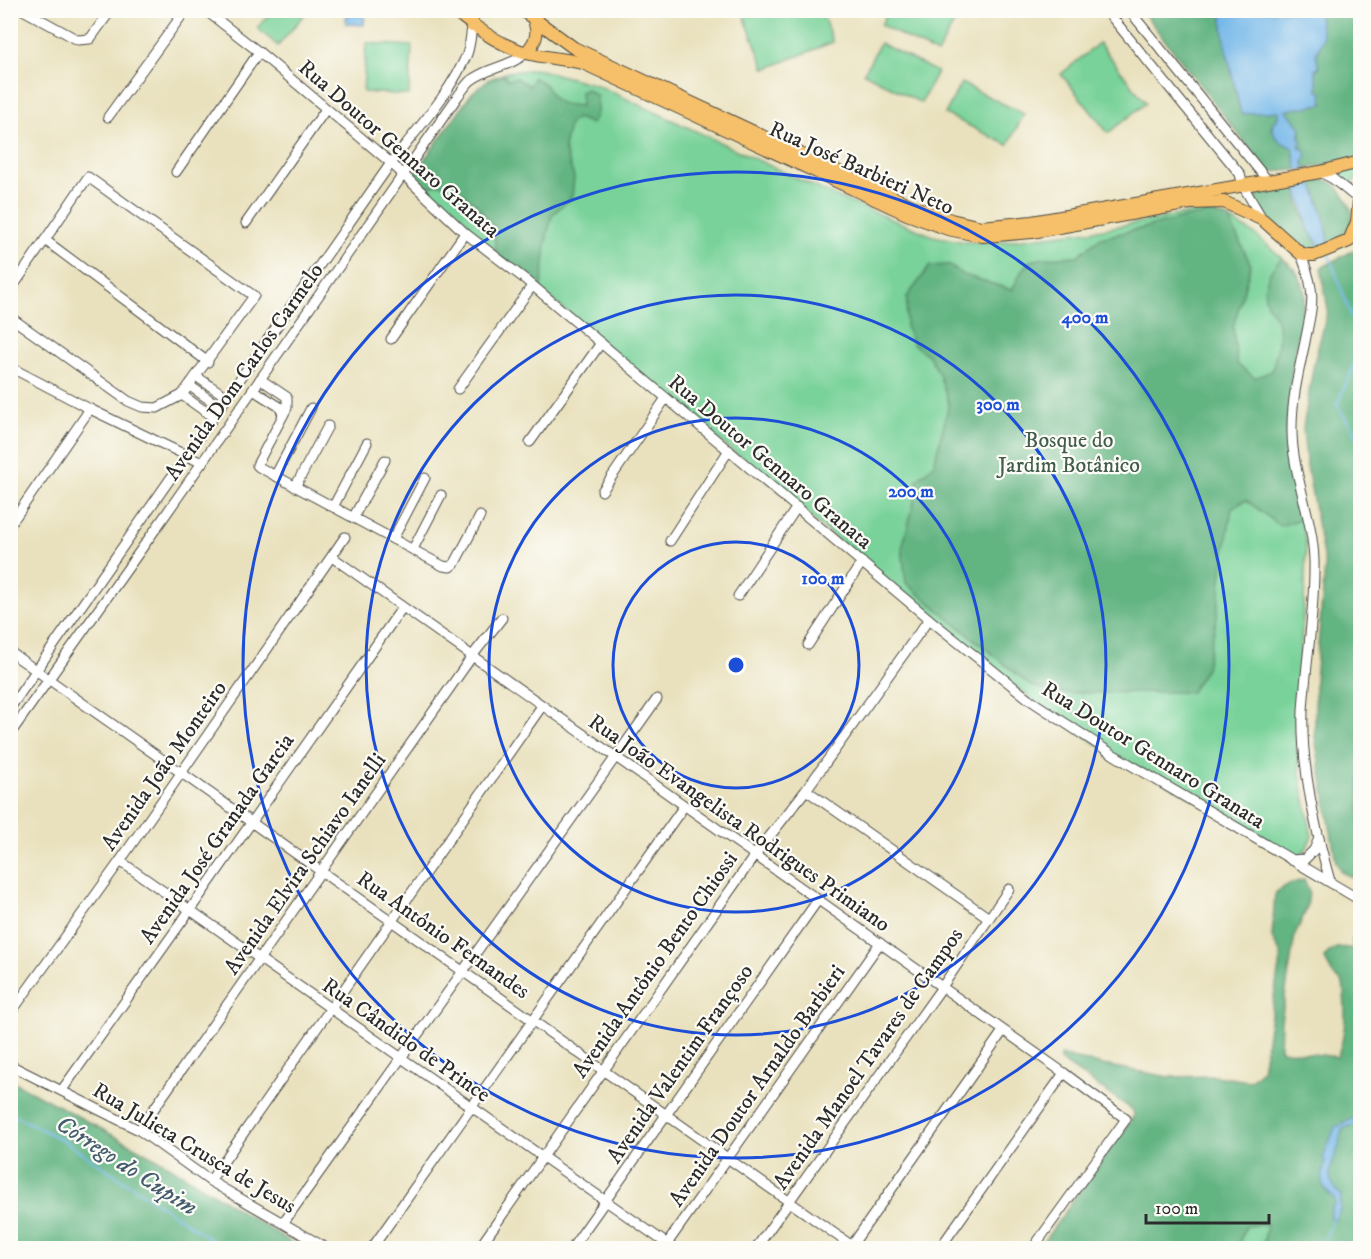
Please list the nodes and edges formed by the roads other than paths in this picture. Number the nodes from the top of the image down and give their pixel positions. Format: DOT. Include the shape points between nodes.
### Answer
graph roads {
  1 [pos="23,10"];
  2 [pos="111,10"];
  3 [pos="188,10"];
  4 [pos="205,10"];
  5 [pos="453,10"];
  6 [pos="475,10"];
  7 [pos="522,10"];
  8 [pos="1106,10"];
  9 [pos="1129,10"];
  10 [pos="534,20"];
  11 [pos="472,26"];
  12 [pos="259,52"];
  13 [pos="526,52"];
  14 [pos="326,109"];
  15 [pos="108,117"];
  16 [pos="1360,162"];
  17 [pos="391,163"];
  18 [pos="176,172"];
  19 [pos="1318,173"];
  20 [pos="403,174"];
  21 [pos="1268,181"];
  22 [pos="1243,186"];
  23 [pos="1360,197"];
  24 [pos="1263,220"];
  25 [pos="246,223"];
  26 [pos="465,233"];
  27 [pos="1360,235"];
  28 [pos="45,240"];
  29 [pos="1344,243"];
  30 [pos="1300,253"];
  31 [pos="309,280"];
  32 [pos="532,286"];
  33 [pos="323,289"];
  34 [pos="10,291"];
  35 [pos="10,317"];
  36 [pos="391,339"];
  37 [pos="601,343"];
  38 [pos="208,362"];
  39 [pos="10,367"];
  40 [pos="197,377"];
  41 [pos="260,379"];
  42 [pos="189,386"];
  43 [pos="458,389"];
  44 [pos="253,390"];
  45 [pos="182,395"];
  46 [pos="227,397"];
  47 [pos="666,398"];
  48 [pos="220,407"];
  49 [pos="311,408"];
  50 [pos="90,409"];
  51 [pos="283,415"];
  52 [pos="213,417"];
  53 [pos="328,426"];
  54 [pos="530,442"];
  55 [pos="367,443"];
  56 [pos="729,450"];
  57 [pos="186,454"];
  58 [pos="385,460"];
  59 [pos="202,463"];
  60 [pos="275,476"];
  61 [pos="425,478"];
  62 [pos="295,486"];
  63 [pos="602,491"];
  64 [pos="441,495"];
  65 [pos="333,507"];
  66 [pos="797,507"];
  67 [pos="480,516"];
  68 [pos="354,518"];
  69 [pos="10,525"];
  70 [pos="345,537"];
  71 [pos="393,539"];
  72 [pos="670,541"];
  73 [pos="413,549"];
  74 [pos="332,557"];
  75 [pos="862,562"];
  76 [pos="104,574"];
  77 [pos="117,583"];
  78 [pos="738,596"];
  79 [pos="402,608"];
  80 [pos="502,618"];
  81 [pos="929,619"];
  82 [pos="808,645"];
  83 [pos="10,652"];
  84 [pos="473,656"];
  85 [pos="37,670"];
  86 [pos="50,680"];
  87 [pos="657,699"];
  88 [pos="542,706"];
  89 [pos="10,708"];
  90 [pos="10,734"];
  91 [pos="614,757"];
  92 [pos="181,773"];
  93 [pos="806,790"];
  94 [pos="684,806"];
  95 [pos="251,822"];
  96 [pos="1319,838"];
  97 [pos="755,855"];
  98 [pos="1290,860"];
  99 [pos="120,861"];
  100 [pos="321,871"];
  101 [pos="1330,881"];
  102 [pos="1010,890"];
  103 [pos="818,900"];
  104 [pos="1360,900"];
  105 [pos="190,910"];
  106 [pos="989,918"];
  107 [pos="392,922"];
  108 [pos="880,944"];
  109 [pos="261,959"];
  110 [pos="463,972"];
  111 [pos="942,987"];
  112 [pos="332,1009"];
  113 [pos="10,1014"];
  114 [pos="533,1020"];
  115 [pos="1003,1031"];
  116 [pos="401,1058"];
  117 [pos="10,1065"];
  118 [pos="603,1070"];
  119 [pos="1064,1073"];
  120 [pos="62,1090"];
  121 [pos="472,1108"];
  122 [pos="666,1115"];
  123 [pos="138,1130"];
  124 [pos="727,1157"];
  125 [pos="543,1158"];
  126 [pos="210,1181"];
  127 [pos="789,1201"];
  128 [pos="606,1202"];
  129 [pos="284,1222"];
  130 [pos="668,1247"];
  131 [pos="326,1248"];
  132 [pos="372,1248"];
  133 [pos="479,1248"];
  134 [pos="572,1248"];
  135 [pos="756,1248"];
  136 [pos="852,1248"];
  137 [pos="940,1248"];
  138 [pos="1033,1248"];
  1 -- 2 [label="street" via="78,40 90,39"];
  3 -- 15 [label="street"];
  4 -- 12 [label="street, Rua Doutor Gennaro Granata"];
  5 -- 11 [label="main road"];
  6 -- 11 [label="main road"];
  7 -- 10 [label="main road, Rua José Barbieri Neto"];
  8 -- 22 [label="street" via="1240,174"];
  9 -- 21 [label="street"];
  10 -- 13 [label="main road" via="536,40"];
  10 -- 22 [label="main road, Rua José Barbieri Neto" via="574,48 912,206 967,225 1032,222"];
  11 -- 13 [label="main road, Rua José Barbieri Neto"];
  11 -- 17 [label="street, Avenida Dom Carlos Carmelo" via="468,51 458,71"];
  12 -- 14 [label="street, Rua Doutor Gennaro Granata"];
  12 -- 18 [label="street"];
  13 -- 20 [label="street, Avenida Dom Carlos Carmelo" via="520,59 471,81"];
  13 -- 24 [label="main road, Rua José Barbieri Neto" via="583,63 907,214 965,233 989,236 1032,232 1207,202 1224,202"];
  14 -- 17 [label="street, Rua Doutor Gennaro Granata"];
  14 -- 25 [label="street"];
  16 -- 19 [label="main road, Rua José Barbieri Neto"];
  17 -- 20 [label="street, Rua Doutor Gennaro Granata"];
  17 -- 31 [label="street, Avenida Dom Carlos Carmelo"];
  19 -- 21 [label="main road, Rua José Barbieri Neto"];
  19 -- 23 [label="street" via="1333,178"];
  20 -- 26 [label="street, Rua Doutor Gennaro Granata"];
  20 -- 33 [label="street, Avenida Dom Carlos Carmelo"];
  21 -- 22 [label="main road, Rua José Barbieri Neto"];
  22 -- 24 [label="street"];
  23 -- 29 [label="main road" via="1356,222"];
  24 -- 30 [label="main road, Rua José Barbieri Neto"];
  26 -- 32 [label="street, Rua Doutor Gennaro Granata"];
  26 -- 36 [label="street"];
  27 -- 29 [label="main road"];
  28 -- 34 [label="street"];
  28 -- 38 [label="street"];
  28 -- 38 [label="street" via="88,177 254,296"];
  29 -- 30 [label="main road" via="1314,255"];
  30 -- 96 [label="street" via="1312,290 1294,393 1292,428 1295,469 1314,560 1303,712 1305,757"];
  31 -- 33 [label="street"];
  31 -- 46 [label="street, Avenida Dom Carlos Carmelo"];
  32 -- 37 [label="street, Rua Doutor Gennaro Granata"];
  32 -- 43 [label="street"];
  33 -- 41 [label="street, Avenida Dom Carlos Carmelo"];
  35 -- 45 [label="street" via="128,401 158,408"];
  37 -- 47 [label="street, Rua Doutor Gennaro Granata"];
  37 -- 54 [label="street"];
  38 -- 40 [label="street"];
  39 -- 50 [label="street"];
  40 -- 42 [label="street"];
  40 -- 46 [label="street"];
  41 -- 44 [label="street, Avenida Dom Carlos Carmelo"];
  41 -- 51 [label="street" via="287,397"];
  42 -- 45 [label="street"];
  42 -- 48 [label="street"];
  44 -- 51 [label="street" via="280,407"];
  44 -- 59 [label="street, Avenida Dom Carlos Carmelo"];
  45 -- 52 [label="street"];
  46 -- 48 [label="street, Avenida Dom Carlos Carmelo"];
  47 -- 56 [label="street, Rua Doutor Gennaro Granata"];
  47 -- 63 [label="street"];
  48 -- 52 [label="street, Avenida Dom Carlos Carmelo"];
  49 -- 60 [label="street"];
  50 -- 57 [label="street"];
  50 -- 69 [label="street"];
  51 -- 60 [label="street" via="257,465"];
  52 -- 57 [label="street, Avenida Dom Carlos Carmelo"];
  53 -- 62 [label="street"];
  55 -- 65 [label="street"];
  56 -- 66 [label="street, Rua Doutor Gennaro Granata"];
  56 -- 72 [label="street"];
  57 -- 59 [label="street"];
  57 -- 76 [label="street, Avenida Dom Carlos Carmelo"];
  58 -- 68 [label="street"];
  59 -- 77 [label="street, Avenida Dom Carlos Carmelo"];
  60 -- 62 [label="street"];
  61 -- 71 [label="street"];
  62 -- 65 [label="street"];
  64 -- 73 [label="street"];
  65 -- 68 [label="street"];
  66 -- 75 [label="street, Rua Doutor Gennaro Granata"];
  66 -- 78 [label="street"];
  67 -- 73 [label="street" via="450,567"];
  68 -- 71 [label="street"];
  70 -- 74 [label="street, Avenida João Monteiro"];
  71 -- 73 [label="street"];
  74 -- 79 [label="street, Rua João Evangelista Rodrigues Primiano"];
  74 -- 92 [label="street, Avenida João Monteiro"];
  75 -- 81 [label="street, Rua Doutor Gennaro Granata"];
  75 -- 82 [label="street"];
  76 -- 77 [label="street"];
  76 -- 85 [label="street, Avenida Dom Carlos Carmelo"];
  77 -- 86 [label="street, Avenida Dom Carlos Carmelo"];
  79 -- 84 [label="street, Rua João Evangelista Rodrigues Primiano"];
  79 -- 95 [label="street, Avenida José Granada Garcia"];
  80 -- 84 [label="street, Avenida Elvira Schiavo Ianelli"];
  81 -- 93 [label="street, Avenida Antônio Bento Chiossi"];
  81 -- 98 [label="street, Rua Doutor Gennaro Granata" via="1030,700"];
  83 -- 85 [label="street, Rua Antônio Fernandes"];
  84 -- 88 [label="street, Rua João Evangelista Rodrigues Primiano"];
  84 -- 100 [label="street, Avenida Elvira Schiavo Ianelli"];
  85 -- 86 [label="street, Rua Antônio Fernandes"];
  85 -- 89 [label="street, Avenida Dom Carlos Carmelo"];
  86 -- 90 [label="street, Avenida Dom Carlos Carmelo"];
  86 -- 92 [label="street, Rua Antônio Fernandes"];
  87 -- 91 [label="street"];
  88 -- 91 [label="street, Rua João Evangelista Rodrigues Primiano"];
  88 -- 107 [label="street"];
  91 -- 94 [label="street, Rua João Evangelista Rodrigues Primiano"];
  91 -- 110 [label="street"];
  92 -- 95 [label="street, Rua Antônio Fernandes"];
  92 -- 99 [label="street, Avenida João Monteiro"];
  93 -- 97 [label="street, Avenida Antônio Bento Chiossi"];
  93 -- 106 [label="street"];
  94 -- 97 [label="street, Rua João Evangelista Rodrigues Primiano"];
  94 -- 114 [label="street"];
  95 -- 100 [label="street, Rua Antônio Fernandes"];
  95 -- 105 [label="street, Avenida José Granada Garcia"];
  96 -- 98 [label="street" via="1305,859"];
  96 -- 101 [label="street"];
  97 -- 103 [label="street, Rua João Evangelista Rodrigues Primiano"];
  97 -- 118 [label="street, Avenida Antônio Bento Chiossi"];
  98 -- 101 [label="street, Rua Doutor Gennaro Granata"];
  99 -- 105 [label="street, Rua Cândido de Prince"];
  99 -- 113 [label="street, Avenida João Monteiro"];
  100 -- 107 [label="street, Rua Antônio Fernandes"];
  100 -- 109 [label="street, Avenida Elvira Schiavo Ianelli"];
  101 -- 104 [label="street, Rua Doutor Gennaro Granata"];
  102 -- 106 [label="street, Avenida Manoel Tavares de Campos"];
  103 -- 108 [label="street, Rua João Evangelista Rodrigues Primiano"];
  103 -- 122 [label="street, Avenida Valentim Françoso"];
  105 -- 109 [label="street, Rua Cândido de Prince"];
  105 -- 120 [label="street, Avenida José Granada Garcia"];
  106 -- 111 [label="street, Avenida Manoel Tavares de Campos"];
  107 -- 110 [label="street, Rua Antônio Fernandes"];
  107 -- 112 [label="street"];
  108 -- 111 [label="street, Rua João Evangelista Rodrigues Primiano"];
  108 -- 124 [label="street, Avenida Doutor Arnaldo Barbieri"];
  109 -- 112 [label="street, Rua Cândido de Prince"];
  109 -- 123 [label="street, Avenida Elvira Schiavo Ianelli"];
  110 -- 114 [label="street, Rua Antônio Fernandes"];
  110 -- 116 [label="street"];
  111 -- 115 [label="street, Rua João Evangelista Rodrigues Primiano"];
  111 -- 127 [label="street, Avenida Manoel Tavares de Campos"];
  112 -- 116 [label="street, Rua Cândido de Prince"];
  112 -- 126 [label="street"];
  114 -- 118 [label="street, Rua Antônio Fernandes"];
  114 -- 121 [label="street"];
  115 -- 119 [label="street, Rua João Evangelista Rodrigues Primiano"];
  115 -- 136 [label="street"];
  116 -- 121 [label="street, Rua Cândido de Prince"];
  116 -- 129 [label="street"];
  117 -- 120 [label="street, Rua Julieta Crusca de Jesus"];
  118 -- 122 [label="street, Rua Antônio Fernandes"];
  118 -- 125 [label="street, Avenida Antônio Bento Chiossi"];
  119 -- 137 [label="street"];
  119 -- 138 [label="street, Rua João Evangelista Rodrigues Primiano" via="1126,1119"];
  120 -- 123 [label="street, Rua Julieta Crusca de Jesus"];
  121 -- 125 [label="street, Rua Cândido de Prince"];
  121 -- 132 [label="street"];
  122 -- 124 [label="street, Rua Antônio Fernandes"];
  122 -- 128 [label="street, Avenida Valentim Françoso"];
  123 -- 126 [label="street, Rua Julieta Crusca de Jesus"];
  124 -- 127 [label="street, Rua Antônio Fernandes"];
  124 -- 130 [label="street, Avenida Doutor Arnaldo Barbieri"];
  125 -- 128 [label="street, Rua Cândido de Prince"];
  125 -- 133 [label="street, Avenida Antônio Bento Chiossi"];
  126 -- 129 [label="street, Rua Julieta Crusca de Jesus"];
  127 -- 135 [label="street, Avenida Manoel Tavares de Campos"];
  127 -- 136 [label="street, Rua Antônio Fernandes"];
  128 -- 130 [label="street, Rua Cândido de Prince"];
  128 -- 134 [label="street, Avenida Valentim Françoso"];
  129 -- 131 [label="street, Rua Julieta Crusca de Jesus"];
}
